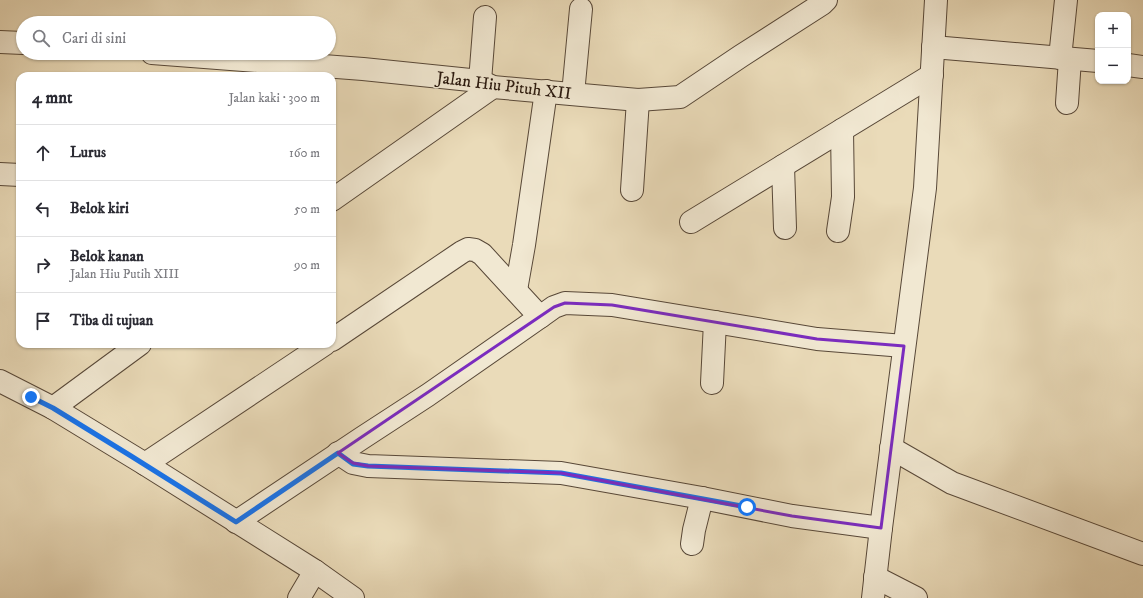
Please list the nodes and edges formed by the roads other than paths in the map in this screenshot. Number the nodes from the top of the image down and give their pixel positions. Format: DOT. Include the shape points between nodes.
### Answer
graph roads {
  1 [pos="826,0"];
  2 [pos="936,0"];
  3 [pos="1066,0"];
  4 [pos="581,9"];
  5 [pos="485,17"];
  6 [pos="0,42"];
  7 [pos="16,43"];
  8 [pos="933,47"];
  9 [pos="1065,58"];
  10 [pos="244,60"];
  11 [pos="1095,61"];
  12 [pos="1131,65"];
  13 [pos="1143,67"];
  14 [pos="932,76"];
  15 [pos="486,84"];
  16 [pos="546,91"];
  17 [pos="573,94"];
  18 [pos="638,100"];
  19 [pos="1067,103"];
  20 [pos="842,130"];
  21 [pos="783,166"];
  22 [pos="0,174"];
  23 [pos="16,175"];
  24 [pos="632,190"];
  25 [pos="336,196"];
  26 [pos="691,222"];
  27 [pos="785,228"];
  28 [pos="838,231"];
  29 [pos="516,290"];
  30 [pos="540,317"];
  31 [pos="715,322"];
  32 [pos="336,337"];
  33 [pos="904,346"];
  34 [pos="135,348"];
  35 [pos="319,348"];
  36 [pos="0,381"];
  37 [pos="712,383"];
  38 [pos="53,408"];
  39 [pos="892,448"];
  40 [pos="338,453"];
  41 [pos="145,464"];
  42 [pos="702,498"];
  43 [pos="236,522"];
  44 [pos="881,528"];
  45 [pos="692,544"];
  46 [pos="1143,554"];
  47 [pos="315,571"];
  48 [pos="874,588"];
  49 [pos="298,598"];
  50 [pos="352,598"];
  51 [pos="916,598"];
  1 -- 18 [label="street, Jalan Hiu Pituh XII" via="680,97"];
  2 -- 8 [label="street"];
  3 -- 9 [label="street"];
  4 -- 17 [label="street"];
  5 -- 15 [label="street"];
  6 -- 7 [label="street"];
  8 -- 9 [label="street"];
  8 -- 14 [label="street"];
  9 -- 11 [label="street"];
  9 -- 19 [label="street"];
  10 -- 15 [label="street, Jalan Hiu Pituh XII" via="363,69"];
  12 -- 13 [label="street"];
  14 -- 20 [label="street"];
  14 -- 33 [label="street" via="925,188"];
  15 -- 16 [label="street, Jalan Hiu Pituh XII"];
  15 -- 25 [label="street"];
  16 -- 17 [label="street, Jalan Hiu Pituh XII"];
  16 -- 29 [label="street"];
  17 -- 18 [label="street, Jalan Hiu Pituh XII"];
  18 -- 24 [label="street"];
  20 -- 21 [label="street"];
  20 -- 28 [label="street" via="843,197"];
  21 -- 26 [label="street"];
  21 -- 27 [label="street"];
  22 -- 23 [label="street"];
  29 -- 30 [label="street"];
  29 -- 32 [label="street" via="482,254 468,249"];
  30 -- 31 [label="street" via="565,303 612,305"];
  30 -- 40 [label="street" via="428,395"];
  31 -- 33 [label="street" via="817,339"];
  31 -- 37 [label="street"];
  33 -- 39 [label="street"];
  34 -- 38 [label="street"];
  35 -- 41 [label="street"];
  36 -- 38 [label="street"];
  38 -- 41 [label="street"];
  39 -- 44 [label="street"];
  39 -- 46 [label="street" via="952,483"];
  40 -- 42 [label="street" via="353,464 368,466 561,473"];
  40 -- 43 [label="street"];
  41 -- 43 [label="street"];
  42 -- 44 [label="street" via="792,516"];
  42 -- 45 [label="street"];
  43 -- 47 [label="street"];
  44 -- 48 [label="street"];
  47 -- 49 [label="street"];
  47 -- 50 [label="street"];
  48 -- 51 [label="street"];
}
